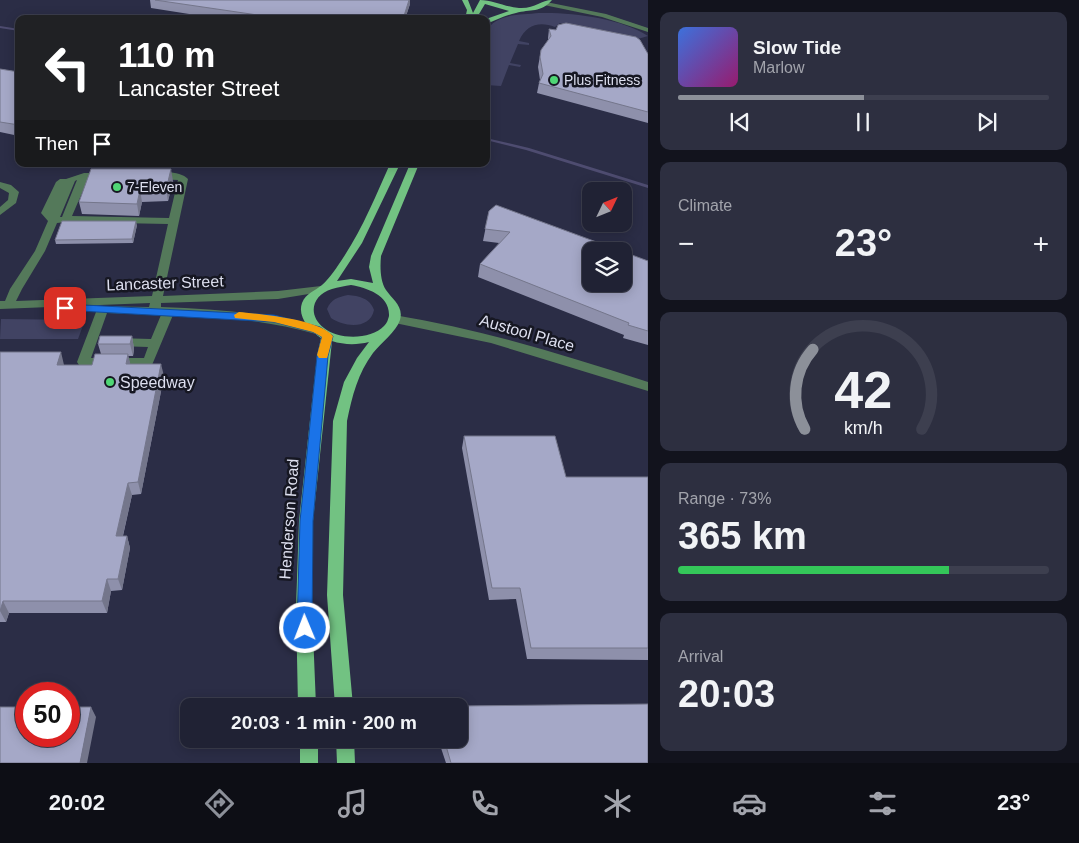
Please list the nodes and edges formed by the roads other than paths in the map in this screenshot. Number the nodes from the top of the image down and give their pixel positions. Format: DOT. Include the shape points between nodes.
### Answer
graph roads {
  1 [pos="465,0"];
  2 [pos="483,0"];
  3 [pos="547,2"];
  4 [pos="528,10"];
  5 [pos="470,15"];
  6 [pos="473,15"];
  7 [pos="490,20"];
  8 [pos="648,30"];
  9 [pos="394,167"];
  10 [pos="414,167"];
  11 [pos="84,176"];
  12 [pos="111,176"];
  13 [pos="150,176"];
  14 [pos="0,185"];
  15 [pos="0,212"];
  16 [pos="66,219"];
  17 [pos="53,221"];
  18 [pos="174,221"];
  19 [pos="324,288"];
  20 [pos="380,290"];
  21 [pos="157,299"];
  22 [pos="5,305"];
  23 [pos="103,309"];
  24 [pos="154,311"];
  25 [pos="168,312"];
  26 [pos="391,324"];
  27 [pos="322,333"];
  28 [pos="91,342"];
  29 [pos="156,343"];
  30 [pos="648,387"];
  31 [pos="307,698"];
  32 [pos="343,698"];
  33 [pos="308,748"];
  34 [pos="345,748"];
  35 [pos="309,763"];
  36 [pos="346,763"];
  1 -- 5 [label="main road"];
  2 -- 4 [label="main road" via="502,8"];
  2 -- 6 [label="main road"];
  3 -- 4 [label="main road"];
  3 -- 8 [label="street" via="604,15"];
  4 -- 7 [label="main road"];
  9 -- 19 [label="main road" via="355,250 346,265"];
  10 -- 20 [label="main road" via="376,256 374,267"];
  11 -- 12 [label="street"];
  11 -- 16 [label="street"];
  11 -- 17 [label="street" via="61,182 46,213"];
  13 -- 18 [label="street" via="182,177"];
  14 -- 15 [label="street" via="14,192 12,201"];
  16 -- 17 [label="street"];
  16 -- 18 [label="street"];
  17 -- 22 [label="street" via="40,251"];
  18 -- 21 [label="street"];
  19 -- 20 [label="main road" via="338,283 357,283"];
  19 -- 21 [label="street, Lancaster Street" via="278,295"];
  19 -- 27 [label="main road" via="312,296 306,308 309,322"];
  20 -- 26 [label="main road" via="394,303 396,311"];
  21 -- 22 [label="street, Lancaster Street"];
  21 -- 24 [label="street"];
  22 -- 23 [label="street, Lancaster Street"];
  23 -- 24 [label="street, Lancaster Street"];
  23 -- 28 [label="street"];
  24 -- 25 [label="street, Lancaster Street"];
  25 -- 27 [label="street, Lancaster Street" via="274,319"];
  25 -- 29 [label="street"];
  26 -- 27 [label="main road" via="372,338 359,340 339,340"];
  26 -- 30 [label="street, Austool Place" via="442,326 484,336"];
  26 -- 32 [label="main road" via="352,374 340,421 335,596"];
  27 -- 31 [label="main road, Henderson Road" via="323,356 306,521"];
  28 -- 29 [label="street"];
  28 -- 29 [label="street" via="83,362 148,362"];
  33 -- 35 [label="main road"];
  34 -- 36 [label="main road"];
}
